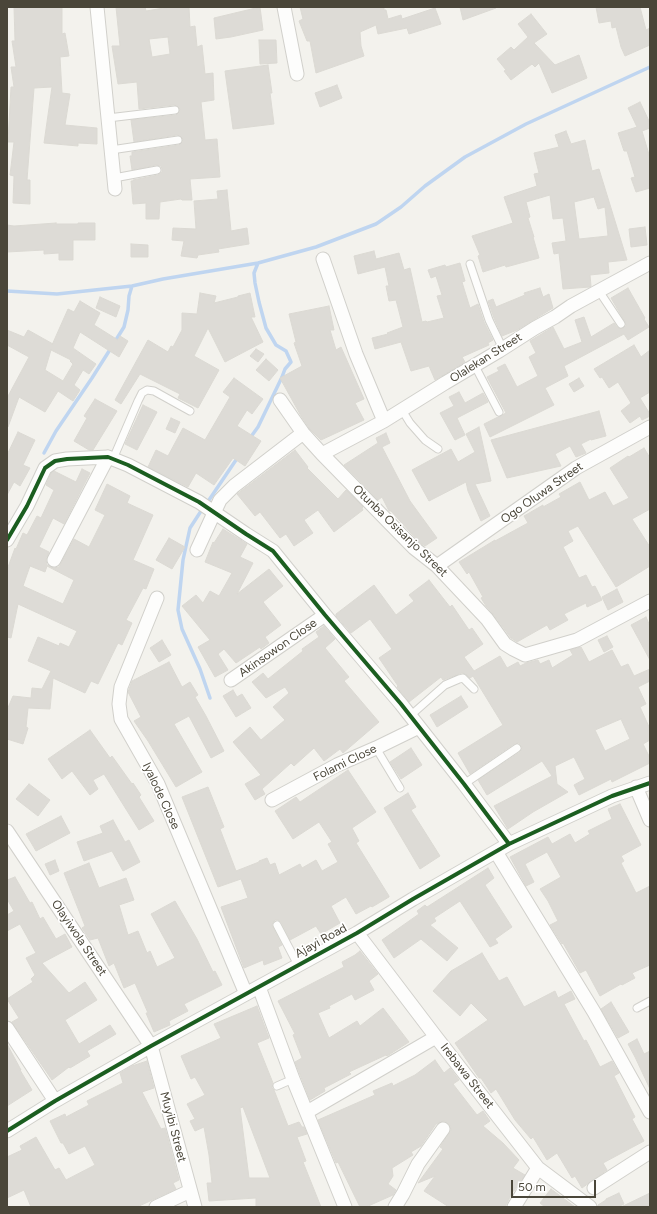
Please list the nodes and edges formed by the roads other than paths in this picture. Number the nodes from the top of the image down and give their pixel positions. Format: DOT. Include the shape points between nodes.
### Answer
graph roads {
  1 [pos="97,7"];
  2 [pos="284,7"];
  3 [pos="296,74"];
  4 [pos="175,110"];
  5 [pos="108,118"];
  6 [pos="178,140"];
  7 [pos="111,150"];
  8 [pos="157,170"];
  9 [pos="114,184"];
  10 [pos="323,259"];
  11 [pos="650,263"];
  12 [pos="470,264"];
  13 [pos="599,291"];
  14 [pos="621,324"];
  15 [pos="502,349"];
  16 [pos="475,366"];
  17 [pos="280,400"];
  18 [pos="402,410"];
  19 [pos="190,411"];
  20 [pos="499,412"];
  21 [pos="384,421"];
  22 [pos="650,427"];
  23 [pos="302,433"];
  24 [pos="438,449"];
  25 [pos="322,454"];
  26 [pos="110,458"];
  27 [pos="207,508"];
  28 [pos="7,540"];
  29 [pos="197,550"];
  30 [pos="54,560"];
  31 [pos="437,566"];
  32 [pos="156,598"];
  33 [pos="650,601"];
  34 [pos="325,615"];
  35 [pos="231,680"];
  36 [pos="474,689"];
  37 [pos="410,716"];
  38 [pos="419,727"];
  39 [pos="376,748"];
  40 [pos="517,748"];
  41 [pos="464,784"];
  42 [pos="645,786"];
  43 [pos="400,788"];
  44 [pos="272,800"];
  45 [pos="650,820"];
  46 [pos="7,831"];
  47 [pos="509,844"];
  48 [pos="496,852"];
  49 [pos="277,925"];
  50 [pos="357,933"];
  51 [pos="298,965"];
  52 [pos="259,987"];
  53 [pos="246,994"];
  54 [pos="650,1001"];
  55 [pos="637,1008"];
  56 [pos="7,1028"];
  57 [pos="436,1037"];
  58 [pos="151,1046"];
  59 [pos="293,1079"];
  60 [pos="277,1086"];
  61 [pos="55,1101"];
  62 [pos="307,1112"];
  63 [pos="650,1112"];
  64 [pos="443,1129"];
  65 [pos="7,1131"];
  66 [pos="650,1152"];
  67 [pos="538,1168"];
  68 [pos="594,1188"];
  69 [pos="190,1191"];
  70 [pos="156,1207"];
  71 [pos="195,1207"];
  72 [pos="345,1207"];
  73 [pos="396,1207"];
  74 [pos="514,1207"];
  75 [pos="590,1207"];
  1 -- 5 [label="street"];
  2 -- 3 [label="street"];
  4 -- 5 [label="lane"];
  5 -- 7 [label="street"];
  6 -- 7 [label="lane"];
  7 -- 9 [label="street"];
  8 -- 9 [label="lane"];
  10 -- 21 [label="street" via="356,354"];
  11 -- 13 [label="street, Olalekan Street"];
  12 -- 15 [label="lane"];
  13 -- 14 [label="lane"];
  13 -- 15 [label="street, Olalekan Street"];
  15 -- 16 [label="street, Olalekan Street"];
  16 -- 18 [label="street, Olalekan Street"];
  16 -- 20 [label="lane"];
  17 -- 23 [label="street, Otunba Osisanjo Street"];
  18 -- 21 [label="street, Olalekan Street"];
  18 -- 24 [label="lane" via="425,440"];
  19 -- 26 [label="lane" via="154,391 147,390 142,393"];
  21 -- 25 [label="street, Olalekan Street"];
  22 -- 31 [label="street, Ogo Oluwa Street" via="576,468"];
  23 -- 25 [label="street, Otunba Osisanjo Street"];
  23 -- 27 [label="street"];
  25 -- 31 [label="street, Otunba Osisanjo Street" via="414,548"];
  26 -- 27 [label="street" via="128,465"];
  26 -- 28 [label="street" via="67,459 55,461 46,468"];
  26 -- 30 [label="street"];
  27 -- 29 [label="street"];
  27 -- 34 [label="street" via="273,551"];
  31 -- 33 [label="street, Otunba Osisanjo Street" via="487,619 505,644 525,655 577,640"];
  32 -- 53 [label="street, Iyalode Close" via="121,687 121,719 158,784"];
  34 -- 35 [label="street, Akinsowon Close"];
  34 -- 37 [label="street"];
  36 -- 37 [label="lane" via="463,678 459,679 445,685"];
  37 -- 38 [label="street"];
  38 -- 39 [label="street, Folami Close"];
  38 -- 41 [label="street"];
  39 -- 43 [label="lane"];
  39 -- 44 [label="street, Folami Close" via="337,765"];
  40 -- 41 [label="lane"];
  41 -- 47 [label="street"];
  42 -- 45 [label="street"];
  42 -- 47 [label="street, Ajayi Road" via="612,796"];
  46 -- 58 [label="street, Olayiwola Street"];
  47 -- 48 [label="street, Ajayi Road"];
  48 -- 50 [label="street, Ajayi Road"];
  48 -- 63 [label="street" via="594,1012"];
  49 -- 51 [label="lane"];
  50 -- 51 [label="street, Ajayi Road"];
  50 -- 57 [label="street, Irebawa Street"];
  51 -- 52 [label="street, Ajayi Road"];
  52 -- 53 [label="street, Ajayi Road"];
  52 -- 59 [label="street"];
  53 -- 58 [label="street, Ajayi Road"];
  54 -- 55 [label="lane"];
  56 -- 61 [label="street"];
  57 -- 62 [label="street"];
  57 -- 67 [label="street, Irebawa Street"];
  58 -- 61 [label="street, Ajayi Road"];
  58 -- 69 [label="street, Muyibi Street"];
  59 -- 60 [label="lane"];
  59 -- 62 [label="street"];
  61 -- 65 [label="street, Ajayi Road"];
  62 -- 72 [label="street"];
  64 -- 73 [label="street" via="418,1164"];
  66 -- 68 [label="street"];
  67 -- 74 [label="street"];
  67 -- 75 [label="street, Irebawa Street"];
  69 -- 70 [label="street"];
  69 -- 71 [label="street, Muyibi Street"];
}
